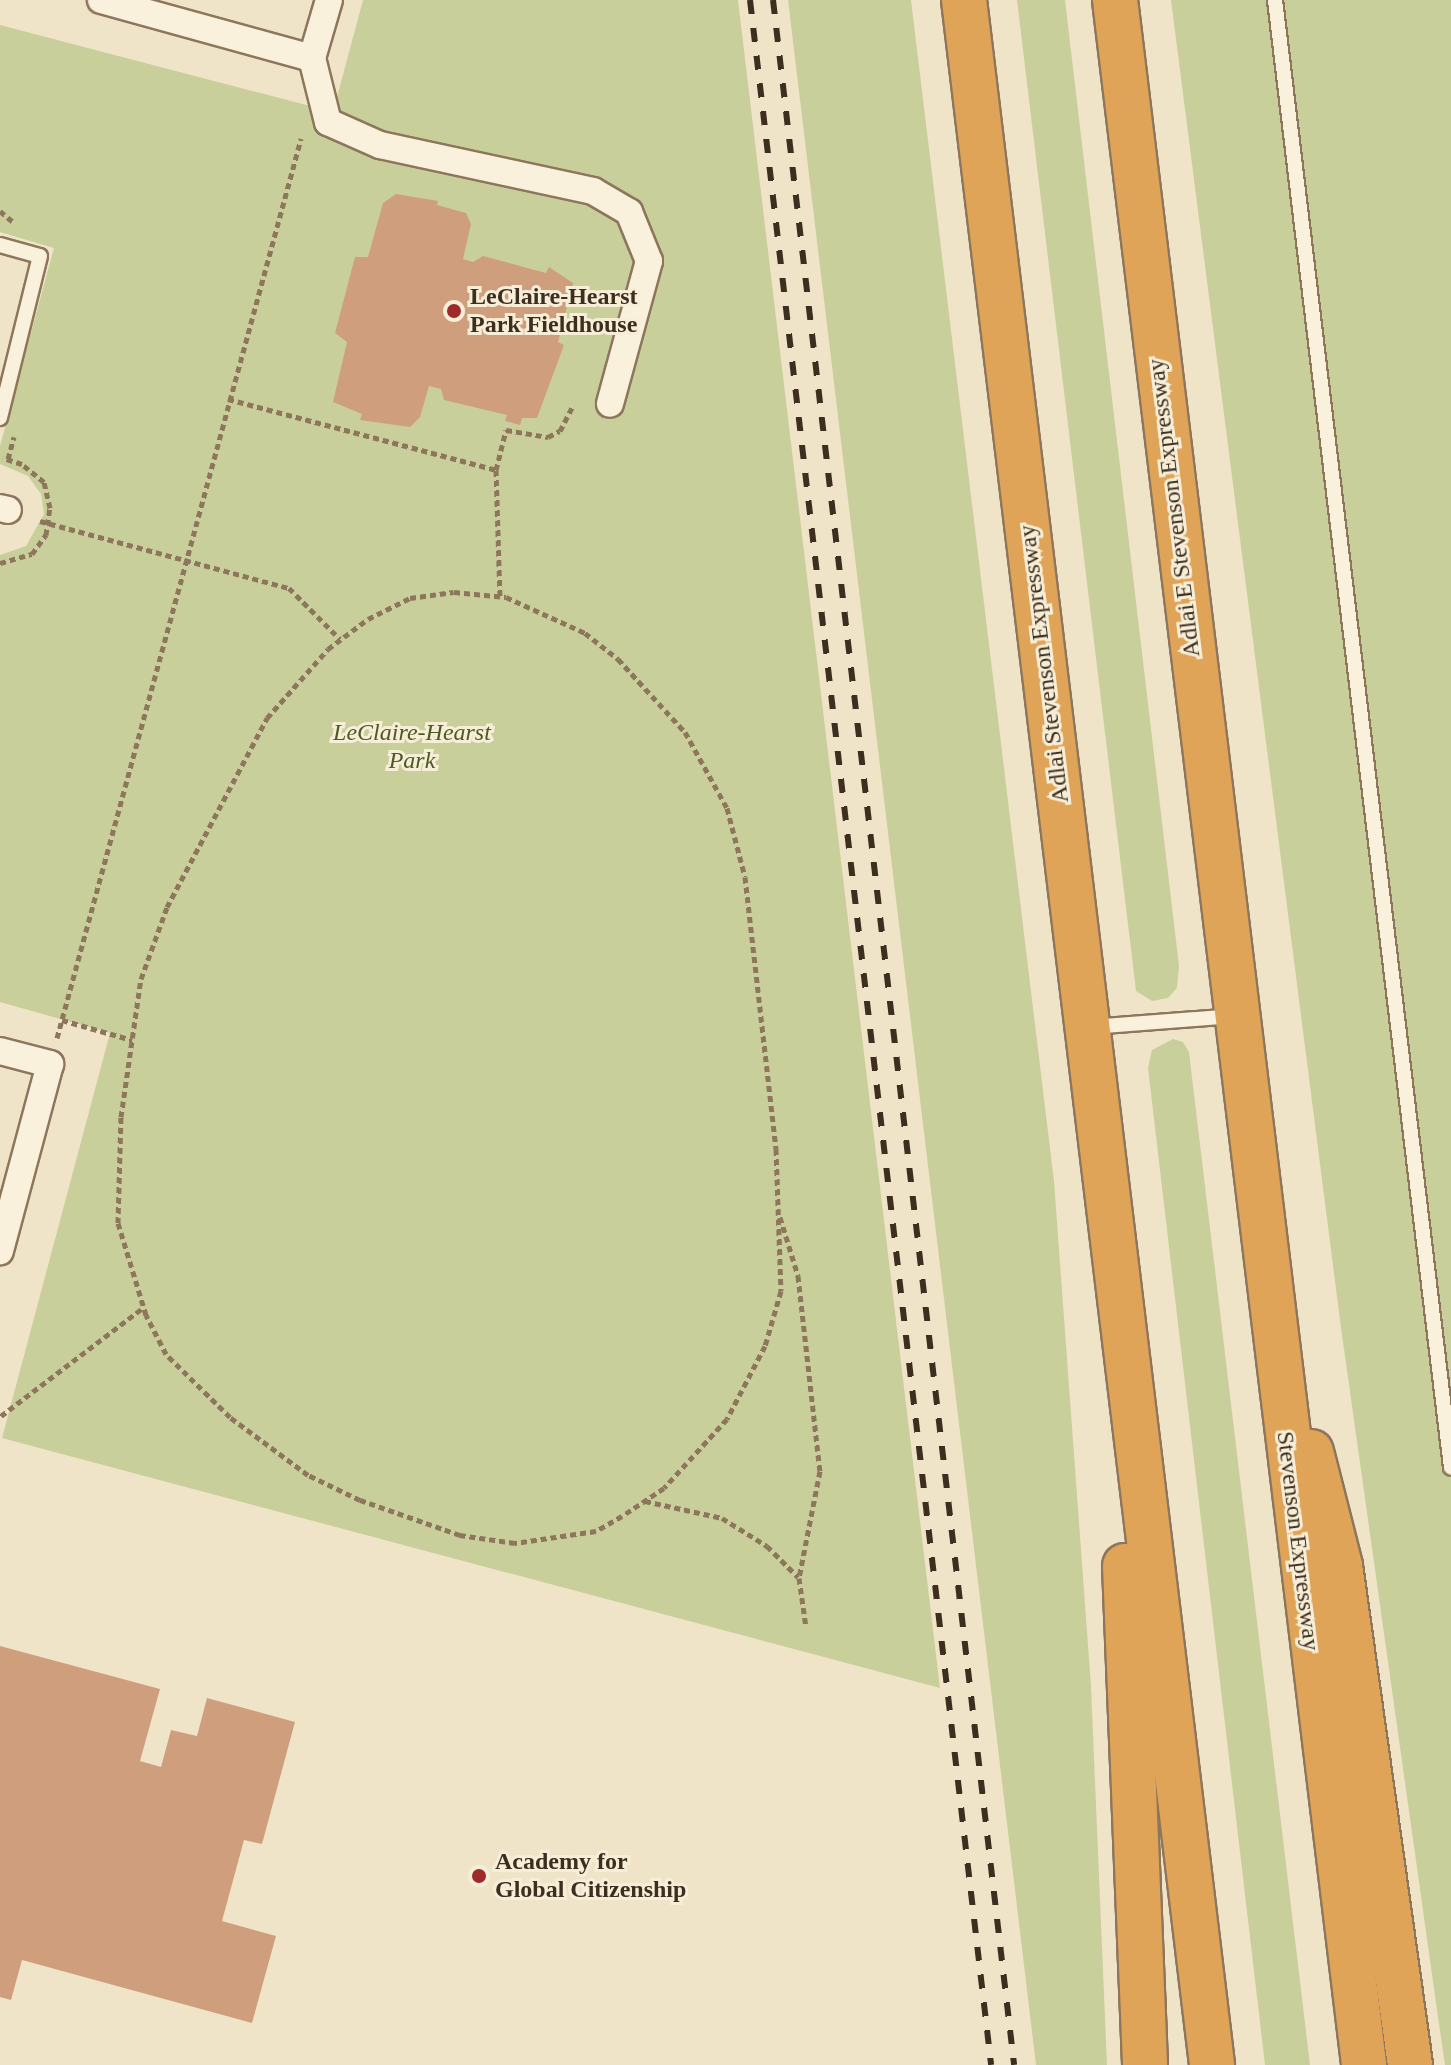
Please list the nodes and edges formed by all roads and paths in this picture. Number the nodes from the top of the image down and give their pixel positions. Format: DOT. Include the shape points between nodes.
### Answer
graph roads {
  1 [pos="101,0"];
  2 [pos="329,0"];
  3 [pos="964,0"];
  4 [pos="1115,0"];
  5 [pos="1275,0"];
  6 [pos="312,58"];
  7 [pos="301,139"];
  8 [pos="0,245"];
  9 [pos="228,399"];
  10 [pos="610,404"];
  11 [pos="573,406"];
  12 [pos="0,418"];
  13 [pos="496,470"];
  14 [pos="40,521"];
  15 [pos="185,560"];
  16 [pos="500,596"];
  17 [pos="340,639"];
  18 [pos="1233,1016"];
  19 [pos="62,1020"];
  20 [pos="1087,1027"];
  21 [pos="132,1040"];
  22 [pos="0,1051"];
  23 [pos="53,1053"];
  24 [pos="778,1208"];
  25 [pos="0,1251"];
  26 [pos="1264,1268"];
  27 [pos="143,1308"];
  28 [pos="1120,1328"];
  29 [pos="1,1416"];
  30 [pos="1451,1467"];
  31 [pos="645,1501"];
  32 [pos="799,1578"];
  33 [pos="806,1627"];
  34 [pos="1145,2065"];
  35 [pos="1212,2065"];
  36 [pos="1364,2065"];
  37 [pos="1410,2065"];
  1 -- 6 [label="street"];
  2 -- 6 [label="street"];
  3 -- 20 [label="highway, Adlai Stevenson Expressway"];
  4 -- 18 [label="highway, Adlai E Stevenson Expressway"];
  5 -- 30 [label="lane"];
  6 -- 10 [label="street" via="328,122 380,145 593,191 629,212 649,261"];
  7 -- 9 [label="path"];
  8 -- 12 [label="lane" via="40,256"];
  9 -- 13 [label="path"];
  9 -- 15 [label="path"];
  11 -- 13 [label="path" via="560,431 548,437 506,430"];
  13 -- 16 [label="path"];
  14 -- 15 [label="path"];
  15 -- 17 [label="path" via="289,588"];
  15 -- 19 [label="path"];
  16 -- 17 [label="path" via="454,592 410,598"];
  16 -- 24 [label="path" via="585,633 618,659 685,732 727,808 745,877 757,960"];
  17 -- 21 [label="path" via="297,679 267,718 167,907 141,979"];
  18 -- 20 [label="lane"];
  18 -- 26 [label="highway, Stevenson Expressway"];
  19 -- 21 [label="path"];
  19 -- 23 [label="path"];
  20 -- 28 [label="highway, Adlai Stevenson Expressway"];
  21 -- 27 [label="path" via="121,1117 118,1223"];
  22 -- 23 [label="street"];
  23 -- 25 [label="street"];
  24 -- 31 [label="path" via="781,1291 748,1382 727,1419 664,1488"];
  24 -- 32 [label="path" via="798,1276 820,1471"];
  26 -- 36 [label="highway, Stevenson Expressway"];
  26 -- 37 [label="highway" via="1340,1566"];
  27 -- 29 [label="path"];
  27 -- 31 [label="path" via="166,1354 230,1417 308,1475 403,1517 460,1535 515,1543 596,1531"];
  28 -- 34 [label="highway" via="1128,1701"];
  28 -- 35 [label="highway"];
  31 -- 32 [label="path" via="722,1518 767,1546"];
  32 -- 33 [label="path"];
}
